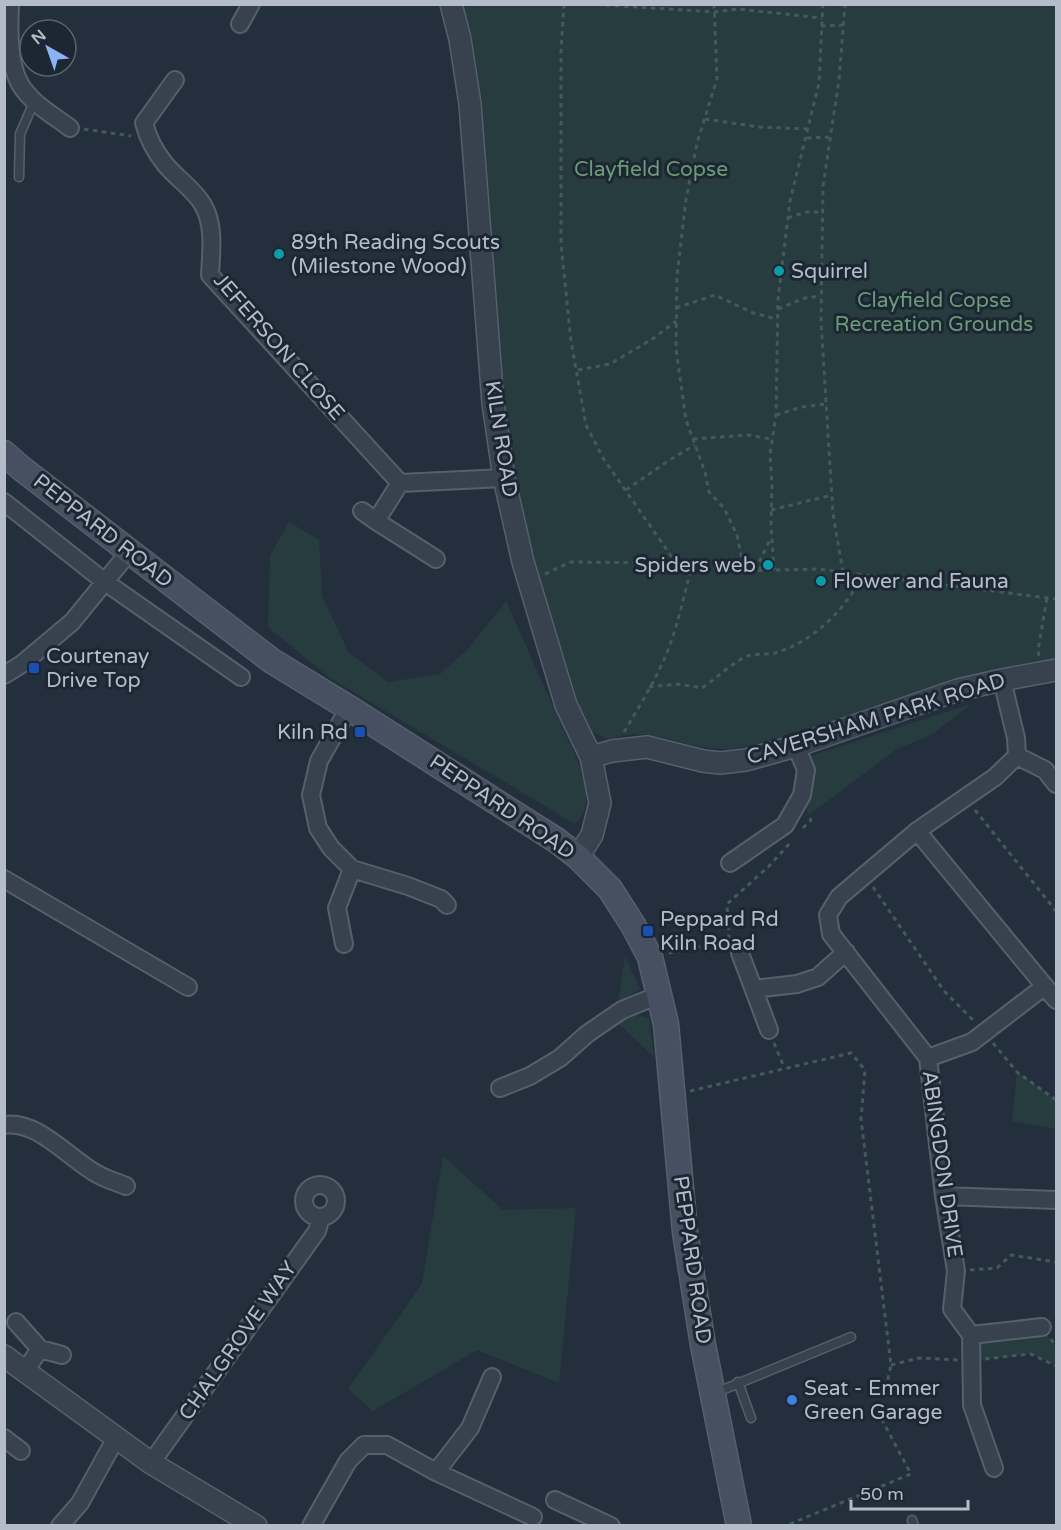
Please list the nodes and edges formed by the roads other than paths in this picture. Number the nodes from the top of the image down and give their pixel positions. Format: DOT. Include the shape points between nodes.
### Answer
graph roads {
  1 [pos="10,4"];
  2 [pos="251,4"];
  3 [pos="451,4"];
  4 [pos="240,24"];
  5 [pos="175,80"];
  6 [pos="34,102"];
  7 [pos="70,128"];
  8 [pos="19,177"];
  9 [pos="4,453"];
  10 [pos="504,478"];
  11 [pos="400,483"];
  12 [pos="4,502"];
  13 [pos="362,511"];
  14 [pos="376,521"];
  15 [pos="130,551"];
  16 [pos="436,559"];
  17 [pos="105,582"];
  18 [pos="1049,671"];
  19 [pos="4,675"];
  20 [pos="241,677"];
  21 [pos="1002,680"];
  22 [pos="349,708"];
  23 [pos="796,747"];
  24 [pos="1017,756"];
  25 [pos="591,757"];
  26 [pos="1056,784"];
  27 [pos="917,831"];
  28 [pos="578,857"];
  29 [pos="730,863"];
  30 [pos="352,869"];
  31 [pos="4,879"];
  32 [pos="447,905"];
  33 [pos="344,945"];
  34 [pos="846,952"];
  35 [pos="740,953"];
  36 [pos="188,987"];
  37 [pos="1045,987"];
  38 [pos="754,989"];
  39 [pos="659,995"];
  40 [pos="1056,1000"];
  41 [pos="770,1030"];
  42 [pos="928,1058"];
  43 [pos="500,1088"];
  44 [pos="4,1125"];
  45 [pos="126,1186"];
  46 [pos="944,1196"];
  47 [pos="1056,1200"];
  48 [pos="321,1217"];
  49 [pos="16,1322"];
  50 [pos="1042,1327"];
  51 [pos="971,1335"];
  52 [pos="851,1336"];
  53 [pos="40,1349"];
  54 [pos="62,1355"];
  55 [pos="4,1356"];
  56 [pos="25,1371"];
  57 [pos="492,1377"];
  58 [pos="738,1382"];
  59 [pos="712,1394"];
  60 [pos="751,1418"];
  61 [pos="4,1438"];
  62 [pos="116,1438"];
  63 [pos="21,1451"];
  64 [pos="151,1463"];
  65 [pos="994,1468"];
  66 [pos="436,1472"];
  67 [pos="555,1500"];
  68 [pos="533,1517"];
  69 [pos="250,1524"];
  70 [pos="60,1526"];
  71 [pos="311,1526"];
  72 [pos="611,1526"];
  73 [pos="739,1526"];
  1 -- 6 [label="street" via="14,62 20,84"];
  2 -- 4 [label="street"];
  3 -- 10 [label="street, KILN ROAD" via="470,104 493,404"];
  5 -- 11 [label="street, JEFERSON CLOSE" via="144,123 148,139 165,164 205,207 210,226 210,274"];
  6 -- 7 [label="street"];
  6 -- 8 [label="lane" via="20,134"];
  9 -- 15 [label="main road, PEPPARD ROAD"];
  10 -- 11 [label="street"];
  10 -- 25 [label="street, KILN ROAD" via="529,582 566,705"];
  11 -- 14 [label="street"];
  12 -- 17 [label="street, PEPPARD ROAD"];
  13 -- 14 [label="street"];
  14 -- 16 [label="street"];
  15 -- 17 [label="street"];
  15 -- 22 [label="main road, PEPPARD ROAD" via="272,661"];
  17 -- 19 [label="street" via="72,622"];
  17 -- 20 [label="street, PEPPARD ROAD"];
  18 -- 21 [label="street, CAVERSHAM PARK ROAD"];
  21 -- 23 [label="street, CAVERSHAM PARK ROAD" via="947,693"];
  21 -- 24 [label="street"];
  22 -- 28 [label="main road, PEPPARD ROAD"];
  22 -- 30 [label="street" via="319,761 310,795 318,828"];
  23 -- 25 [label="street, CAVERSHAM PARK ROAD" via="720,763 647,747"];
  23 -- 29 [label="street" via="806,770 802,795 786,825"];
  24 -- 26 [label="street" via="1045,770"];
  24 -- 27 [label="street, ABINGDON DRIVE" via="995,777"];
  25 -- 28 [label="street, KILN ROAD" via="600,803 592,835"];
  27 -- 34 [label="street, ABINGDON DRIVE" via="839,897 828,915 831,934"];
  27 -- 37 [label="street"];
  28 -- 39 [label="main road, PEPPARD ROAD" via="610,889 633,925 650,957"];
  30 -- 32 [label="street" via="441,899"];
  30 -- 33 [label="street" via="337,908"];
  31 -- 36 [label="street"];
  34 -- 38 [label="street" via="818,977 797,984"];
  34 -- 42 [label="street, ABINGDON DRIVE"];
  35 -- 38 [label="street"];
  37 -- 40 [label="street"];
  37 -- 42 [label="street" via="972,1042"];
  38 -- 41 [label="street"];
  39 -- 43 [label="street" via="622,1010 561,1058"];
  39 -- 59 [label="main road, PEPPARD ROAD" via="666,1024 685,1233"];
  42 -- 46 [label="street, ABINGDON DRIVE"];
  44 -- 45 [label="street" via="13,1123 38,1132 99,1175"];
  46 -- 47 [label="street"];
  46 -- 51 [label="street, ABINGDON DRIVE" via="956,1271 952,1310"];
  48 -- 64 [label="street, CHALGROVE WAY" via="316,1231"];
  49 -- 53 [label="street"];
  50 -- 51 [label="street"];
  51 -- 65 [label="street" via="972,1405"];
  52 -- 58 [label="lane"];
  53 -- 54 [label="street"];
  53 -- 56 [label="street"];
  55 -- 56 [label="street"];
  56 -- 62 [label="street"];
  57 -- 66 [label="street" via="470,1428"];
  58 -- 59 [label="lane"];
  58 -- 60 [label="lane"];
  59 -- 73 [label="main road, PEPPARD ROAD"];
  61 -- 63 [label="street"];
  62 -- 64 [label="street"];
  62 -- 70 [label="street" via="80,1503"];
  64 -- 69 [label="street"];
  66 -- 68 [label="street"];
  66 -- 71 [label="street" via="387,1445 364,1445 348,1461"];
  67 -- 72 [label="street"];
}
